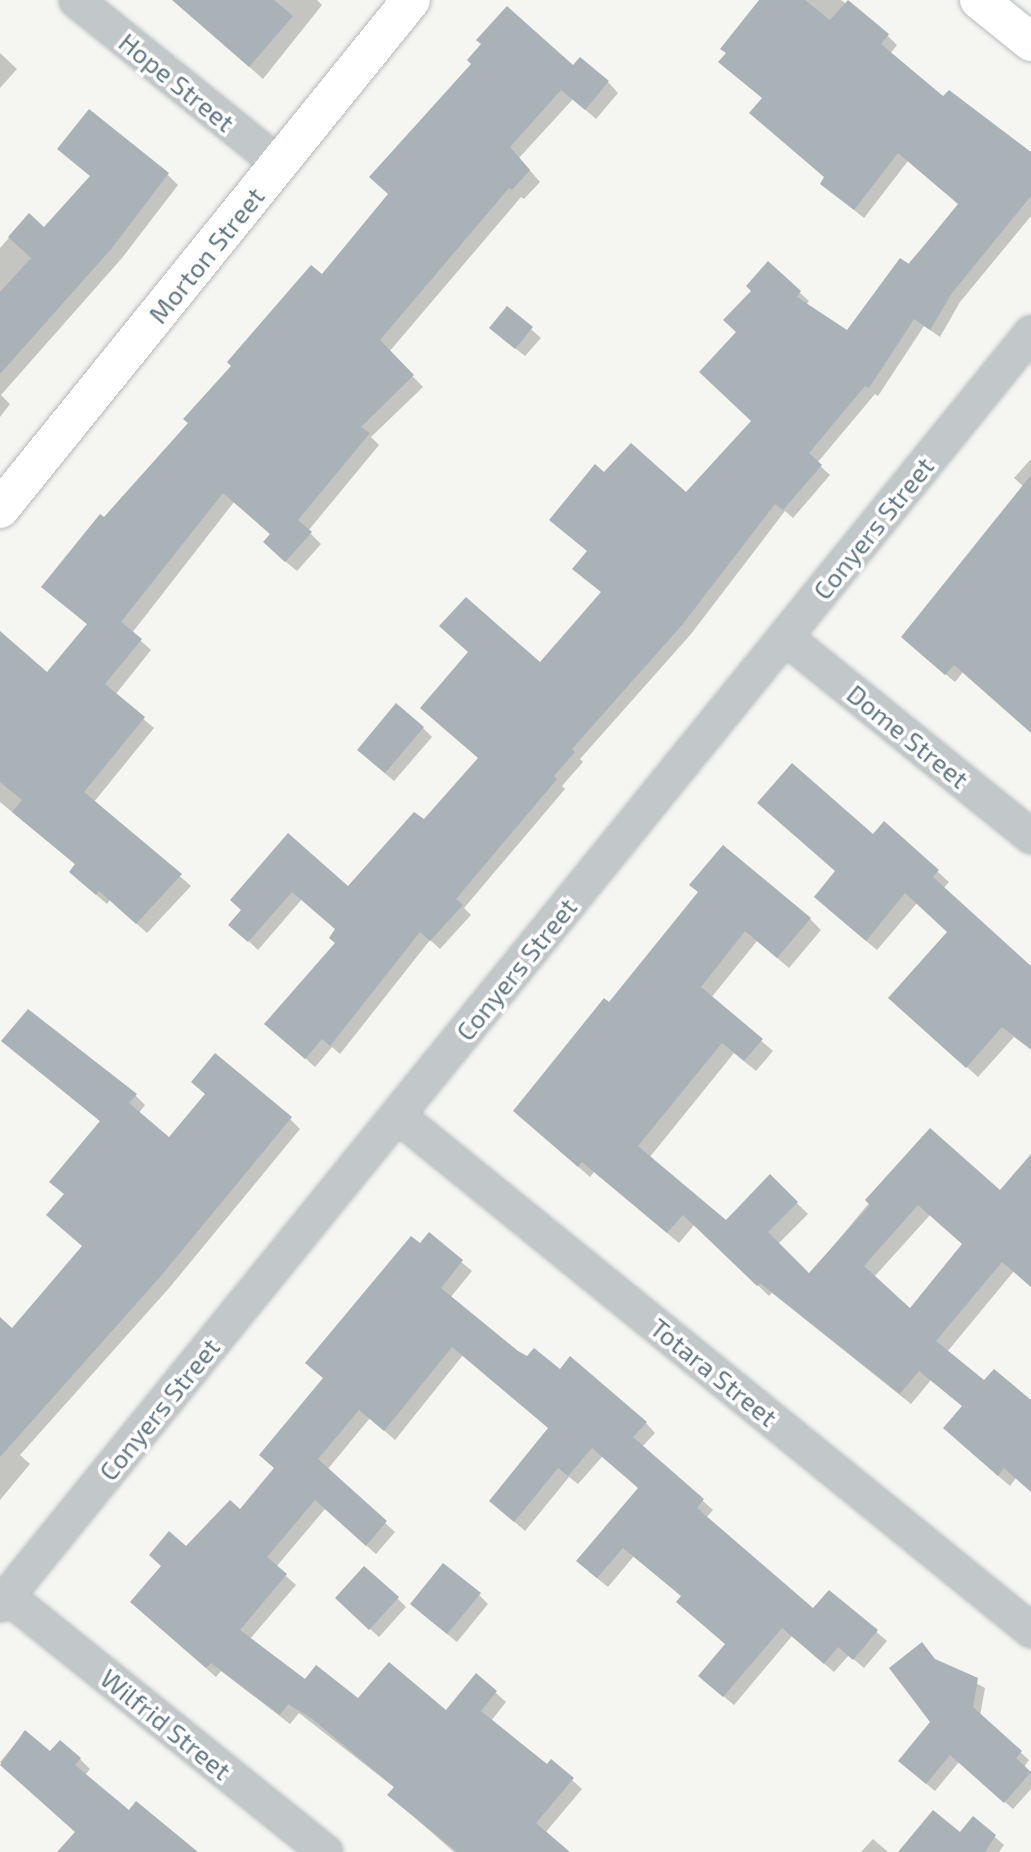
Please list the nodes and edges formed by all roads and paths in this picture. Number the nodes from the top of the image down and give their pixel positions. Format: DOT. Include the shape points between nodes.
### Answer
graph roads {
  1 [pos="76,0"];
  2 [pos="411,0"];
  3 [pos="979,0"];
  4 [pos="1031,42"];
  5 [pos="279,164"];
  6 [pos="1031,332"];
  7 [pos="0,509"];
  8 [pos="785,637"];
  9 [pos="1031,836"];
  10 [pos="397,1115"];
  11 [pos="3,1600"];
  12 [pos="1031,1630"];
  13 [pos="325,1852"];
  1 -- 5 [label="street, Hope Street"];
  2 -- 5 [label="street, Morton Street"];
  3 -- 4 [label="street"];
  5 -- 7 [label="street, Morton Street"];
  6 -- 8 [label="street, Conyers Street"];
  8 -- 9 [label="street, Dome Street"];
  8 -- 10 [label="street, Conyers Street"];
  10 -- 11 [label="street, Conyers Street"];
  10 -- 12 [label="street, Totara Street"];
  11 -- 13 [label="street, Wilfrid Street"];
}
